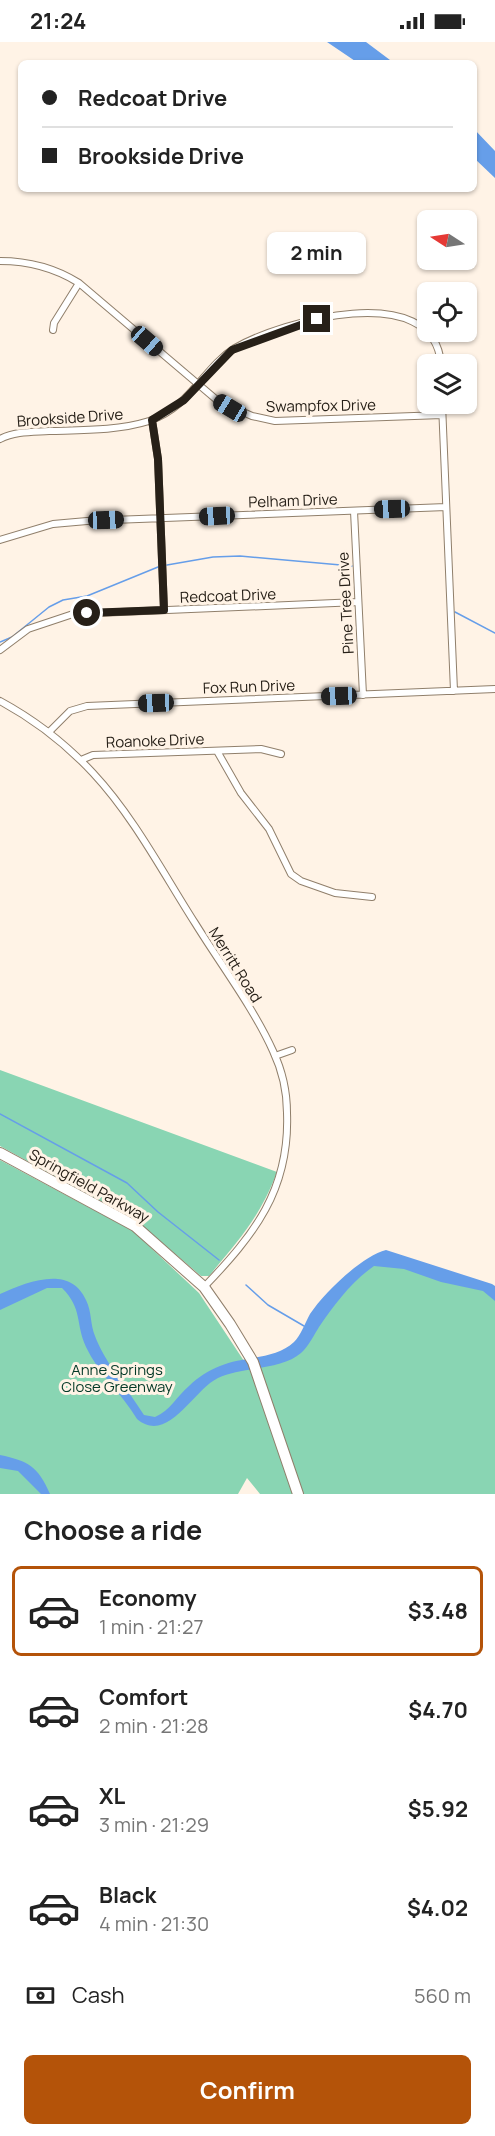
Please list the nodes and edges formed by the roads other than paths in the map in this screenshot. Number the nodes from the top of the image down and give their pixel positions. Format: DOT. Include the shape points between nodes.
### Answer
graph roads {
  1 [pos="0,261"];
  2 [pos="79,283"];
  3 [pos="53,330"];
  4 [pos="437,354"];
  5 [pos="199,385"];
  6 [pos="442,415"];
  7 [pos="152,420"];
  8 [pos="0,439"];
  9 [pos="446,507"];
  10 [pos="354,511"];
  11 [pos="160,518"];
  12 [pos="0,540"];
  13 [pos="358,602"];
  14 [pos="164,610"];
  15 [pos="0,650"];
  16 [pos="495,689"];
  17 [pos="454,691"];
  18 [pos="363,695"];
  19 [pos="0,701"];
  20 [pos="49,732"];
  21 [pos="217,751"];
  22 [pos="281,754"];
  23 [pos="81,760"];
  24 [pos="372,897"];
  25 [pos="292,1050"];
  26 [pos="275,1056"];
  27 [pos="0,1153"];
  28 [pos="204,1287"];
  29 [pos="298,1494"];
  1 -- 2 [label="street, Swampfox Drive" via="46,267"];
  2 -- 3 [label="street"];
  2 -- 5 [label="street, Swampfox Drive"];
  4 -- 5 [label="street, Brookside Drive" via="429,334 410,320 393,314 340,315 303,322 242,345 226,355"];
  5 -- 6 [label="street, Swampfox Drive" via="230,408 275,421"];
  5 -- 7 [label="street, Brookside Drive" via="174,408"];
  6 -- 9 [label="street"];
  7 -- 8 [label="street, Brookside Drive" via="117,428 14,434"];
  7 -- 11 [label="street"];
  9 -- 10 [label="street, Pelham Drive"];
  9 -- 17 [label="street"];
  10 -- 11 [label="street, Pelham Drive"];
  10 -- 13 [label="street, Pine Tree Drive"];
  11 -- 12 [label="street, Pelham Drive" via="53,524"];
  11 -- 14 [label="street"];
  13 -- 14 [label="street, Redcoat Drive"];
  13 -- 18 [label="street, Pine Tree Drive"];
  14 -- 15 [label="street, Redcoat Drive" via="60,616 28,629"];
  16 -- 17 [label="street, Fox Run Drive"];
  17 -- 18 [label="street, Fox Run Drive"];
  18 -- 20 [label="street, Fox Run Drive" via="87,706 70,711"];
  19 -- 20 [label="street, Merritt Road"];
  20 -- 23 [label="street, Merritt Road"];
  21 -- 22 [label="street" via="261,749"];
  21 -- 23 [label="street, Roanoke Drive" via="93,755"];
  21 -- 24 [label="street, Roanoke Drive" via="241,793 269,829 291,874 335,893"];
  23 -- 26 [label="street, Merritt Road" via="130,821"];
  25 -- 26 [label="street"];
  26 -- 28 [label="street, Merritt Road" via="287,1113 285,1154 277,1186 256,1229"];
  27 -- 28 [label="main road, Springfield Parkway" via="135,1226"];
  28 -- 29 [label="main road, Springfield Parkway" via="241,1343 263,1388"];
}
